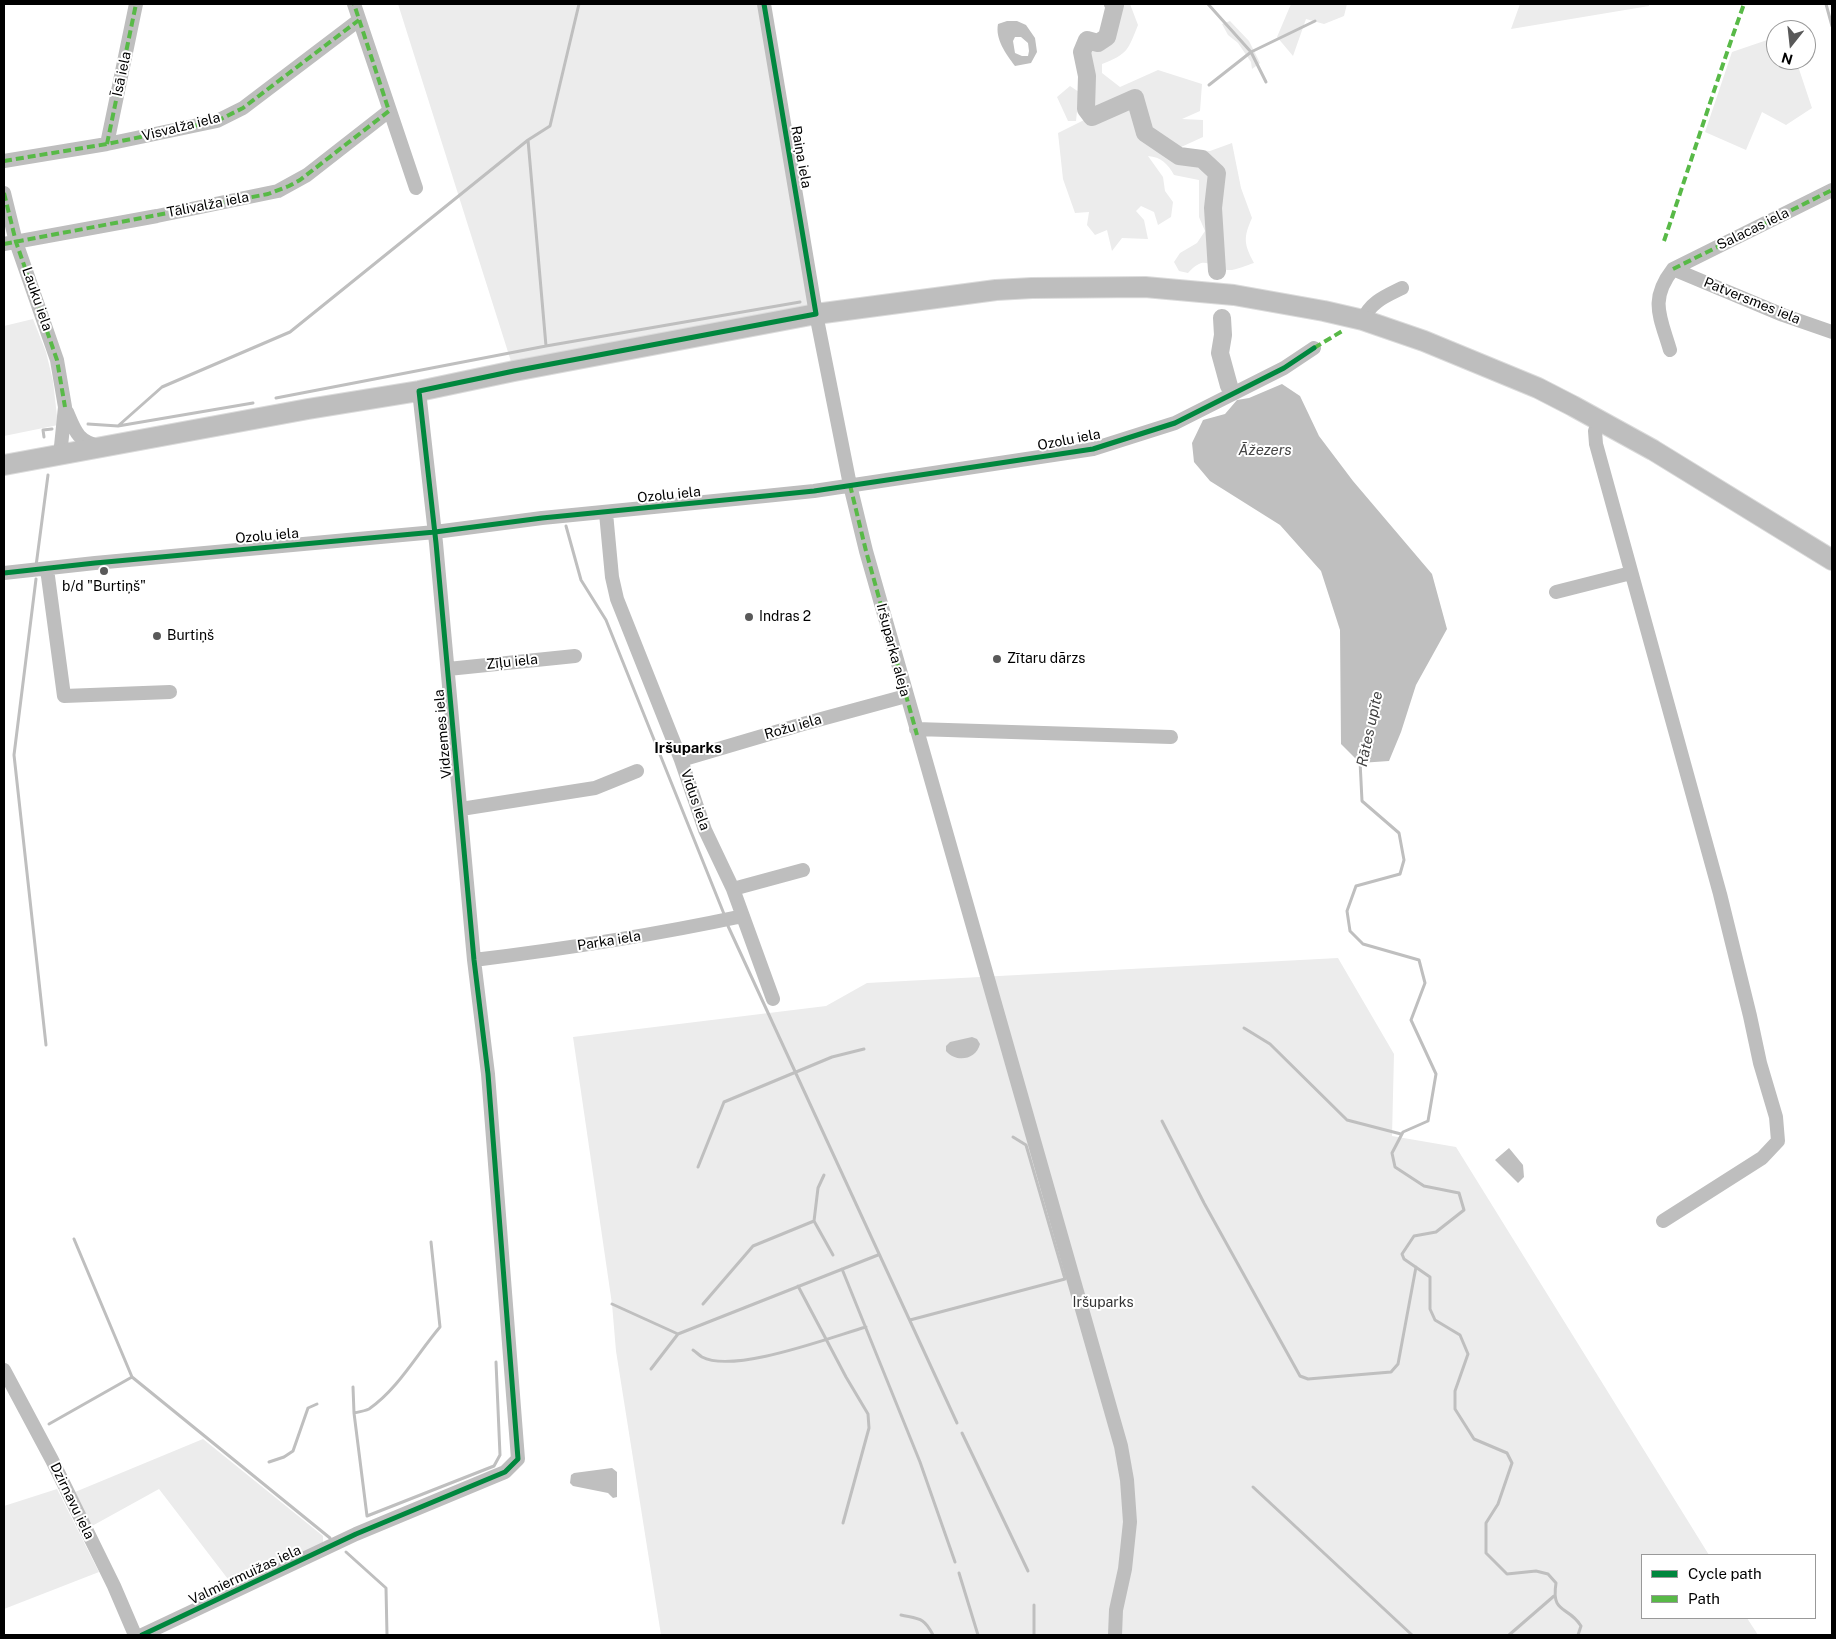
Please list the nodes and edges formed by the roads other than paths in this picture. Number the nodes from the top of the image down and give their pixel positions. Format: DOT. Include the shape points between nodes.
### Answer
graph roads {
  1 [pos="136,4"];
  2 [pos="354,4"];
  3 [pos="764,4"];
  4 [pos="360,20"];
  5 [pos="389,112"];
  6 [pos="107,144"];
  7 [pos="4,161"];
  8 [pos="416,188"];
  9 [pos="1832,190"];
  10 [pos="4,193"];
  11 [pos="10,243"];
  12 [pos="1673,269"];
  13 [pos="1402,288"];
  14 [pos="816,314"];
  15 [pos="1363,320"];
  16 [pos="1832,332"];
  17 [pos="1314,348"];
  18 [pos="1670,350"];
  19 [pos="420,391"];
  20 [pos="65,407"];
  21 [pos="1599,421"];
  22 [pos="105,447"];
  23 [pos="60,456"];
  24 [pos="4,465"];
  25 [pos="850,485"];
  26 [pos="606,513"];
  27 [pos="435,532"];
  28 [pos="1832,560"];
  29 [pos="47,568"];
  30 [pos="4,573"];
  31 [pos="1630,573"];
  32 [pos="1556,592"];
  33 [pos="575,656"];
  34 [pos="448,668"];
  35 [pos="170,692"];
  36 [pos="906,696"];
  37 [pos="916,729"];
  38 [pos="1171,737"];
  39 [pos="681,760"];
  40 [pos="637,772"];
  41 [pos="461,809"];
  42 [pos="803,870"];
  43 [pos="733,889"];
  44 [pos="743,916"];
  45 [pos="474,960"];
  46 [pos="773,999"];
  47 [pos="488,1074"];
  48 [pos="1663,1221"];
  49 [pos="4,1370"];
  50 [pos="135,1635"];
  51 [pos="142,1635"];
  52 [pos="1115,1635"];
  1 -- 6 [label="street, Īsā iela"];
  2 -- 4 [label="street"];
  3 -- 14 [label="street, Raiņa iela"];
  4 -- 5 [label="street"];
  4 -- 6 [label="street, Visvalža iela" via="243,108 218,121"];
  5 -- 8 [label="street"];
  5 -- 11 [label="street, Tālivalža iela" via="307,175 278,191"];
  6 -- 7 [label="street, Visvalža iela"];
  9 -- 12 [label="street, Salacas iela"];
  10 -- 11 [label="street, Lauku iela"];
  11 -- 20 [label="street, Lauku iela" via="57,360"];
  12 -- 16 [label="street, Patversmes iela"];
  12 -- 18 [label="street" via="1659,294 1658,308"];
  13 -- 15 [label="street" via="1381,298 1366,312"];
  14 -- 15 [label="highway" via="996,290 1144,287 1225,294"];
  14 -- 19 [label="highway"];
  14 -- 25 [label="street, Iršuparka aleja"];
  15 -- 21 [label="highway" via="1424,341 1530,385"];
  17 -- 25 [label="street, Ozolu iela" via="1284,368 1175,423 1093,449"];
  19 -- 22 [label="highway"];
  19 -- 27 [label="street, Vidzemes iela"];
  20 -- 22 [label="street" via="81,439"];
  20 -- 23 [label="street"];
  21 -- 28 [label="highway" via="1653,450"];
  21 -- 31 [label="street" via="1595,431 1596,444"];
  22 -- 23 [label="highway"];
  23 -- 24 [label="highway"];
  25 -- 26 [label="street, Ozolu iela"];
  25 -- 36 [label="street, Iršuparka aleja"];
  26 -- 27 [label="street, Ozolu iela"];
  26 -- 39 [label="street, Vidus iela" via="617,599"];
  27 -- 29 [label="street, Ozolu iela"];
  27 -- 34 [label="street, Vidzemes iela"];
  29 -- 30 [label="street, Ozolu iela"];
  29 -- 35 [label="street" via="64,696"];
  31 -- 32 [label="street"];
  31 -- 48 [label="street" via="1720,894 1776,1117 1778,1141 1762,1158"];
  33 -- 34 [label="street, Zīļu iela"];
  34 -- 41 [label="street, Vidzemes iela"];
  36 -- 37 [label="street, Iršuparka aleja"];
  36 -- 39 [label="street, Rožu iela"];
  37 -- 38 [label="street"];
  37 -- 52 [label="street, Iršuparka aleja" via="1121,1446 1130,1522"];
  39 -- 43 [label="street, Vidus iela" via="705,830"];
  40 -- 41 [label="street" via="595,788"];
  41 -- 45 [label="street, Vidzemes iela"];
  42 -- 43 [label="street"];
  43 -- 44 [label="street, Vidus iela"];
  44 -- 45 [label="street, Parka iela" via="676,930"];
  44 -- 46 [label="street, Vidus iela"];
  45 -- 47 [label="street, Vidzemes iela"];
  47 -- 51 [label="street, Valmiermuižas iela" via="518,1459 505,1472 356,1534"];
  49 -- 50 [label="street, Dzirnavu iela" via="52,1460"];
}
